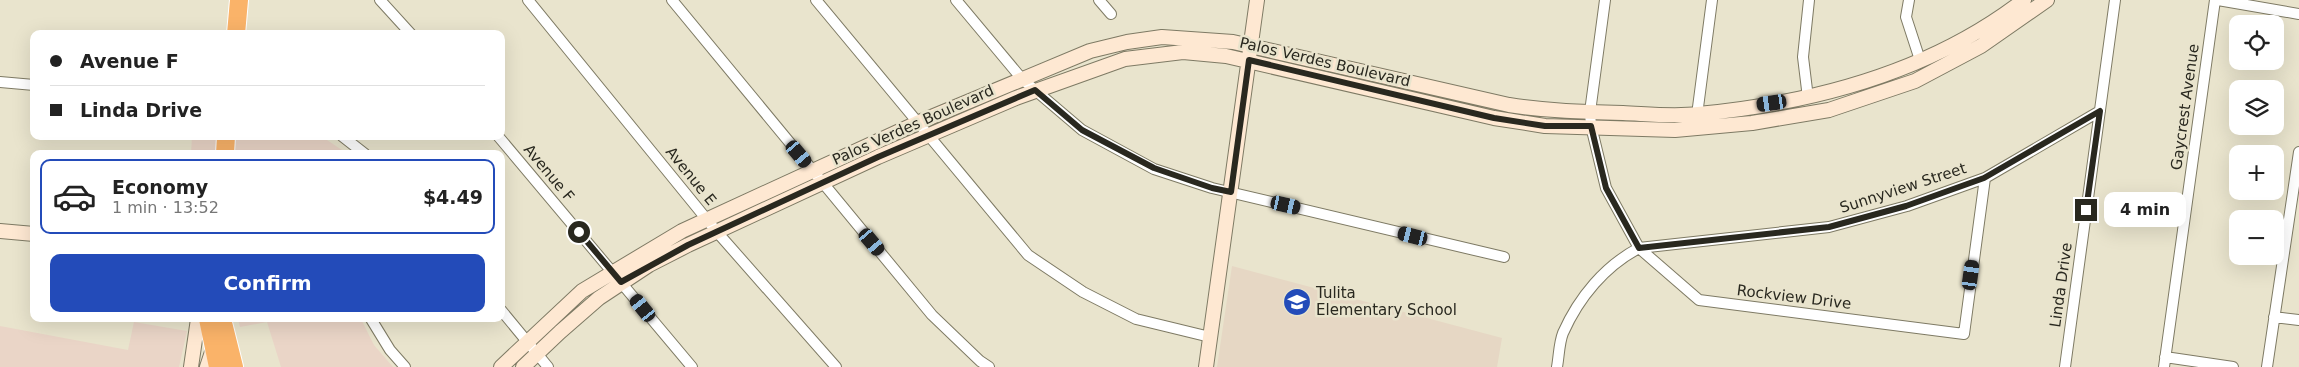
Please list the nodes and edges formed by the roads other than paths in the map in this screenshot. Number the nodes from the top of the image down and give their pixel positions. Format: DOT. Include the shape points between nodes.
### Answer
graph roads {
  1 [pos="239,0"];
  2 [pos="380,0"];
  3 [pos="528,0"];
  4 [pos="672,0"];
  5 [pos="816,0"];
  6 [pos="956,0"];
  7 [pos="1099,0"];
  8 [pos="1257,0"];
  9 [pos="1605,0"];
  10 [pos="1712,0"];
  11 [pos="1809,0"];
  12 [pos="1909,0"];
  13 [pos="2024,0"];
  14 [pos="2047,0"];
  15 [pos="2116,0"];
  16 [pos="2217,0"];
  17 [pos="1111,14"];
  18 [pos="2299,14"];
  19 [pos="236,30"];
  20 [pos="407,30"];
  21 [pos="1978,40"];
  22 [pos="1251,45"];
  23 [pos="1249,60"];
  24 [pos="1920,60"];
  25 [pos="1022,79"];
  26 [pos="0,82"];
  27 [pos="1866,82"];
  28 [pos="30,86"];
  29 [pos="1035,90"];
  30 [pos="1872,96"];
  31 [pos="1808,98"];
  32 [pos="1754,106"];
  33 [pos="2100,111"];
  34 [pos="1697,115"];
  35 [pos="1590,119"];
  36 [pos="1758,122"];
  37 [pos="917,123"];
  38 [pos="928,136"];
  39 [pos="347,140"];
  40 [pos="501,140"];
  41 [pos="360,150"];
  42 [pos="2299,152"];
  43 [pos="812,170"];
  44 [pos="1984,178"];
  45 [pos="823,184"];
  46 [pos="1231,192"];
  47 [pos="707,220"];
  48 [pos="0,231"];
  49 [pos="717,232"];
  50 [pos="30,234"];
  51 [pos="1639,248"];
  52 [pos="1504,257"];
  53 [pos="612,271"];
  54 [pos="621,282"];
  55 [pos="505,315"];
  56 [pos="2274,317"];
  57 [pos="2299,320"];
  58 [pos="198,322"];
  59 [pos="209,322"];
  60 [pos="222,322"];
  61 [pos="373,322"];
  62 [pos="1210,337"];
  63 [pos="527,340"];
  64 [pos="220,344"];
  65 [pos="537,353"];
  66 [pos="2165,362"];
  67 [pos="191,367"];
  68 [pos="207,367"];
  69 [pos="218,367"];
  70 [pos="234,367"];
  71 [pos="405,367"];
  72 [pos="501,367"];
  73 [pos="523,367"];
  74 [pos="548,367"];
  75 [pos="692,367"];
  76 [pos="836,367"];
  77 [pos="989,367"];
  78 [pos="1206,367"];
  79 [pos="1557,367"];
  80 [pos="2065,367"];
  81 [pos="2233,367"];
  82 [pos="2267,367"];
  1 -- 19 [label="highway"];
  2 -- 20 [label="street"];
  3 -- 47 [label="street, Avenue E"];
  4 -- 43 [label="street"];
  5 -- 37 [label="street"];
  6 -- 25 [label="street"];
  7 -- 17 [label="street"];
  8 -- 22 [label="main road"];
  9 -- 35 [label="street"];
  10 -- 34 [label="street"];
  11 -- 31 [label="street" via="1803,57"];
  12 -- 24 [label="street" via="1906,17"];
  13 -- 21 [label="main road, Palos Verdes Boulevard"];
  14 -- 21 [label="main road, Palos Verdes Boulevard"];
  15 -- 33 [label="street, Linda Drive"];
  16 -- 18 [label="street"];
  16 -- 66 [label="street, Gaycrest Avenue"];
  21 -- 24 [label="main road, Palos Verdes Boulevard"];
  21 -- 30 [label="main road, Palos Verdes Boulevard" via="1915,81"];
  22 -- 23 [label="main road"];
  22 -- 25 [label="main road, Palos Verdes Boulevard" via="1162,37 1127,42 1090,51"];
  22 -- 35 [label="main road, Palos Verdes Boulevard" via="1394,80"];
  23 -- 29 [label="main road, Palos Verdes Boulevard" via="1183,52 1125,58"];
  23 -- 35 [label="main road, Palos Verdes Boulevard" via="1494,118 1545,126"];
  23 -- 46 [label="main road"];
  24 -- 27 [label="main road, Palos Verdes Boulevard"];
  25 -- 29 [label="street"];
  25 -- 37 [label="main road, Palos Verdes Boulevard"];
  26 -- 28 [label="street"];
  27 -- 30 [label="main road"];
  27 -- 31 [label="main road, Palos Verdes Boulevard"];
  29 -- 38 [label="main road, Palos Verdes Boulevard"];
  29 -- 46 [label="street" via="1082,130 1154,168"];
  30 -- 36 [label="main road, Palos Verdes Boulevard" via="1829,110"];
  31 -- 32 [label="main road, Palos Verdes Boulevard"];
  32 -- 34 [label="main road, Palos Verdes Boulevard"];
  32 -- 36 [label="main road"];
  33 -- 44 [label="street, Sunnyview Street"];
  33 -- 80 [label="street, Linda Drive"];
  34 -- 35 [label="main road, Palos Verdes Boulevard"];
  35 -- 36 [label="main road, Palos Verdes Boulevard" via="1676,130"];
  35 -- 51 [label="street" via="1606,188"];
  37 -- 38 [label="street"];
  37 -- 43 [label="main road, Palos Verdes Boulevard"];
  38 -- 45 [label="main road, Palos Verdes Boulevard"];
  38 -- 62 [label="street" via="1028,255 1084,292 1136,319"];
  39 -- 41 [label="street"];
  40 -- 53 [label="street, Avenue F"];
  42 -- 56 [label="street"];
  43 -- 45 [label="street"];
  43 -- 47 [label="main road, Palos Verdes Boulevard"];
  44 -- 51 [label="street, Sunnyview Street" via="1906,206 1829,227"];
  44 -- 51 [label="street, Rockview Drive" via="1964,334 1699,300"];
  45 -- 49 [label="main road, Palos Verdes Boulevard"];
  45 -- 77 [label="street" via="932,314"];
  46 -- 52 [label="street"];
  46 -- 62 [label="main road"];
  47 -- 49 [label="street, Avenue E"];
  47 -- 53 [label="main road, Palos Verdes Boulevard"];
  48 -- 50 [label="main road"];
  49 -- 54 [label="main road, Palos Verdes Boulevard"];
  49 -- 76 [label="street, Avenue E"];
  51 -- 79 [label="street" via="1620,258 1592,286 1563,334"];
  53 -- 54 [label="street, Avenue F"];
  53 -- 63 [label="main road, Palos Verdes Boulevard" via="582,290"];
  54 -- 65 [label="main road, Palos Verdes Boulevard" via="578,315"];
  54 -- 75 [label="street, Avenue F"];
  55 -- 63 [label="street"];
  56 -- 57 [label="street"];
  56 -- 82 [label="street"];
  58 -- 67 [label="main road"];
  59 -- 64 [label="highway"];
  60 -- 64 [label="highway"];
  61 -- 71 [label="street"];
  62 -- 78 [label="main road"];
  63 -- 65 [label="street"];
  63 -- 72 [label="main road, Palos Verdes Boulevard"];
  64 -- 68 [label="main road"];
  64 -- 69 [label="highway"];
  64 -- 70 [label="highway"];
  65 -- 73 [label="main road, Palos Verdes Boulevard"];
  65 -- 74 [label="street"];
  66 -- 81 [label="street"];
}
